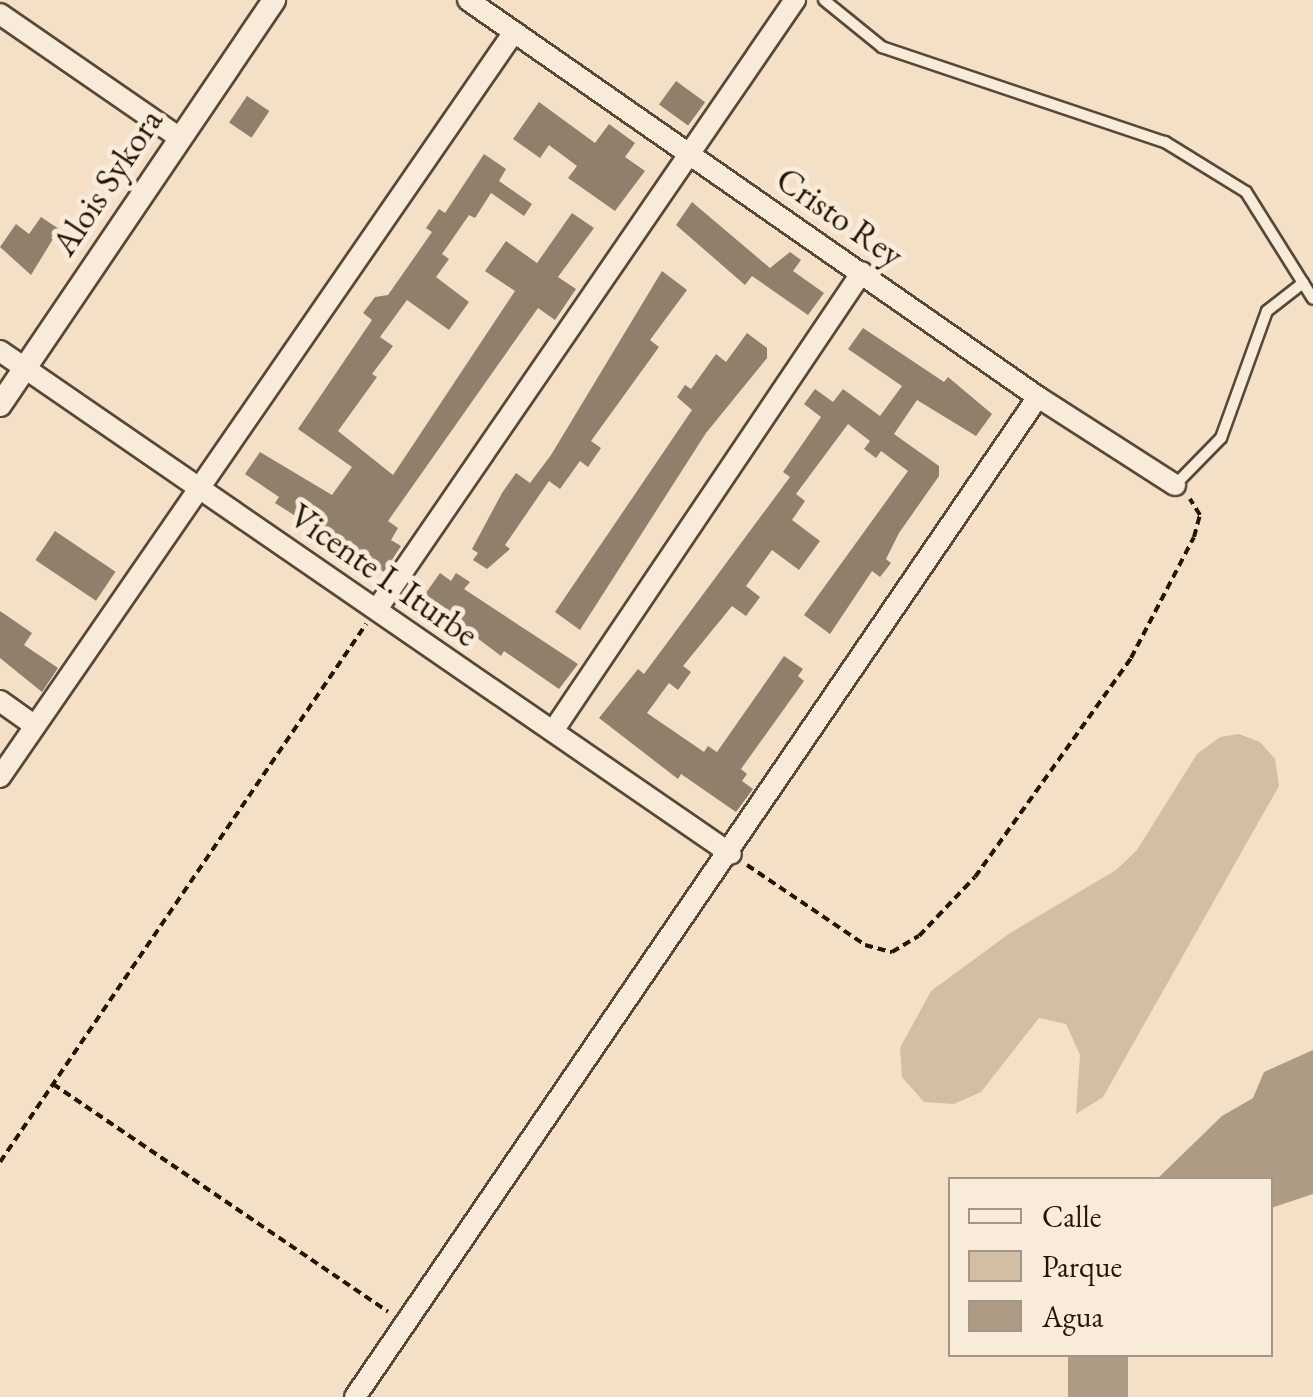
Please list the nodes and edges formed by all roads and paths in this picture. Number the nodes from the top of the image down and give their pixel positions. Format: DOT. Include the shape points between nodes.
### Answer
graph roads {
  1 [pos="274,0"];
  2 [pos="468,0"];
  3 [pos="794,0"];
  4 [pos="824,0"];
  5 [pos="0,14"];
  6 [pos="514,32"];
  7 [pos="180,138"];
  8 [pos="691,151"];
  9 [pos="862,272"];
  10 [pos="1303,283"];
  11 [pos="1313,299"];
  12 [pos="0,351"];
  13 [pos="24,367"];
  14 [pos="1038,397"];
  15 [pos="0,405"];
  16 [pos="1176,485"];
  17 [pos="199,487"];
  18 [pos="376,609"];
  19 [pos="0,702"];
  20 [pos="35,726"];
  21 [pos="553,731"];
  22 [pos="0,777"];
  23 [pos="730,854"];
  24 [pos="53,1084"];
  25 [pos="0,1162"];
  26 [pos="405,1323"];
  27 [pos="355,1397"];
  1 -- 7 [label="street, Alois Sykora"];
  2 -- 6 [label="street, Cristo Rey"];
  3 -- 8 [label="street"];
  4 -- 10 [label="lane" via="882,47 1165,142 1246,192"];
  5 -- 7 [label="street"];
  6 -- 8 [label="street, Cristo Rey"];
  6 -- 17 [label="street"];
  7 -- 13 [label="street, Alois Sykora"];
  8 -- 9 [label="street, Cristo Rey"];
  8 -- 18 [label="street"];
  9 -- 14 [label="street, Cristo Rey"];
  9 -- 21 [label="street"];
  10 -- 11 [label="lane"];
  10 -- 16 [label="lane" via="1266,311 1221,438"];
  12 -- 13 [label="street, Vicente I. Iturbe"];
  13 -- 15 [label="street, Alois Sykora"];
  13 -- 17 [label="street, Vicente I. Iturbe"];
  14 -- 16 [label="street, Cristo Rey"];
  14 -- 23 [label="street"];
  16 -- 23 [label="path" via="1200,515 1130,658 975,877 918,936 892,952 865,945"];
  17 -- 18 [label="street, Vicente I. Iturbe"];
  17 -- 20 [label="street"];
  18 -- 21 [label="street, Vicente I. Iturbe"];
  18 -- 24 [label="path"];
  19 -- 20 [label="street"];
  20 -- 22 [label="street"];
  21 -- 23 [label="street, Vicente I. Iturbe"];
  23 -- 26 [label="street"];
  24 -- 25 [label="path"];
  24 -- 26 [label="path"];
  26 -- 27 [label="street"];
}
